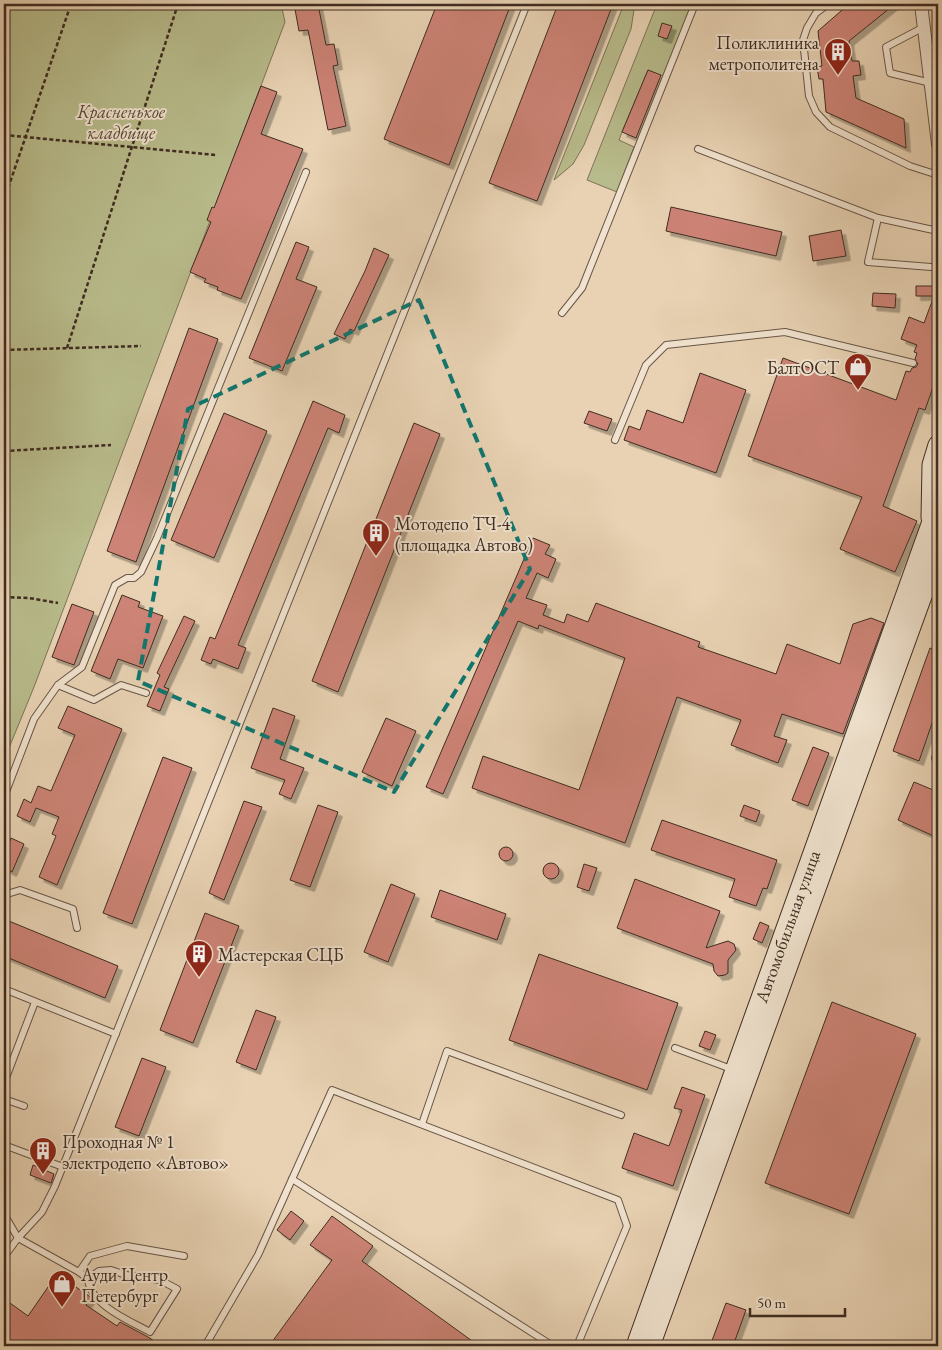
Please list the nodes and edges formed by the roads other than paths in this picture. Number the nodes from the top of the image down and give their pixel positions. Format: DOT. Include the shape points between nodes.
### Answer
graph roads {
  1 [pos="528,4"];
  2 [pos="695,4"];
  3 [pos="828,4"];
  4 [pos="921,4"];
  5 [pos="924,27"];
  6 [pos="931,83"];
  7 [pos="938,144"];
  8 [pos="698,149"];
  9 [pos="306,172"];
  10 [pos="938,175"];
  11 [pos="878,218"];
  12 [pos="938,231"];
  13 [pos="931,267"];
  14 [pos="562,313"];
  15 [pos="913,363"];
  16 [pos="615,440"];
  17 [pos="938,445"];
  18 [pos="938,505"];
  19 [pos="931,526"];
  20 [pos="938,552"];
  21 [pos="931,594"];
  22 [pos="58,685"];
  23 [pos="146,693"];
  24 [pos="938,749"];
  25 [pos="935,758"];
  26 [pos="4,797"];
  27 [pos="4,895"];
  28 [pos="77,928"];
  29 [pos="4,989"];
  30 [pos="35,1002"];
  31 [pos="116,1034"];
  32 [pos="675,1048"];
  33 [pos="735,1070"];
  34 [pos="4,1083"];
  35 [pos="4,1099"];
  36 [pos="24,1106"];
  37 [pos="621,1115"];
  38 [pos="422,1124"];
  39 [pos="4,1145"];
  40 [pos="63,1167"];
  41 [pos="292,1179"];
  42 [pos="4,1214"];
  43 [pos="18,1238"];
  44 [pos="184,1256"];
  45 [pos="4,1257"];
  46 [pos="79,1272"];
  47 [pos="88,1280"];
  48 [pos="205,1346"];
  49 [pos="553,1346"];
  50 [pos="577,1346"];
  51 [pos="636,1346"];
  52 [pos="650,1346"];
  1 -- 31 [label="lane"];
  2 -- 14 [label="lane" via="582,288"];
  3 -- 10 [label="lane" via="816,13 803,40 810,96 816,112 830,127 910,166"];
  4 -- 5 [label="street"];
  5 -- 6 [label="street"];
  5 -- 6 [label="lane" via="886,47 887,56 890,73"];
  6 -- 7 [label="street"];
  8 -- 11 [label="lane"];
  9 -- 22 [label="lane" via="157,538 140,572 134,578 114,585 82,667"];
  11 -- 12 [label="lane"];
  11 -- 13 [label="lane" via="868,262"];
  15 -- 16 [label="lane" via="785,332 666,345 646,364"];
  17 -- 19 [label="main road" via="932,465"];
  18 -- 19 [label="main road, Автомобильная улица"];
  19 -- 33 [label="main road, Автомобильная улица"];
  20 -- 21 [label="main road, Автомобильная улица"];
  21 -- 52 [label="main road, Автомобильная улица"];
  22 -- 23 [label="lane" via="94,700 122,684"];
  22 -- 26 [label="lane" via="34,719"];
  24 -- 25 [label="lane"];
  27 -- 28 [label="lane" via="20,890 74,908"];
  29 -- 30 [label="lane"];
  30 -- 31 [label="lane"];
  30 -- 34 [label="lane"];
  31 -- 40 [label="lane"];
  32 -- 33 [label="lane"];
  33 -- 51 [label="main road, Автомобильная улица"];
  35 -- 36 [label="lane"];
  37 -- 38 [label="lane" via="447,1051"];
  38 -- 41 [label="lane" via="332,1090"];
  38 -- 50 [label="lane" via="618,1200 627,1226"];
  39 -- 40 [label="lane"];
  40 -- 43 [label="lane" via="42,1212"];
  41 -- 48 [label="lane" via="258,1255"];
  41 -- 49 [label="lane"];
  42 -- 43 [label="lane"];
  43 -- 45 [label="lane"];
  43 -- 46 [label="lane"];
  44 -- 46 [label="lane" via="127,1246 90,1256"];
  46 -- 47 [label="lane"];
  47 -- 47 [label="lane" via="99,1270 111,1270 160,1280 176,1289 150,1332 110,1310 89,1287"];
}
